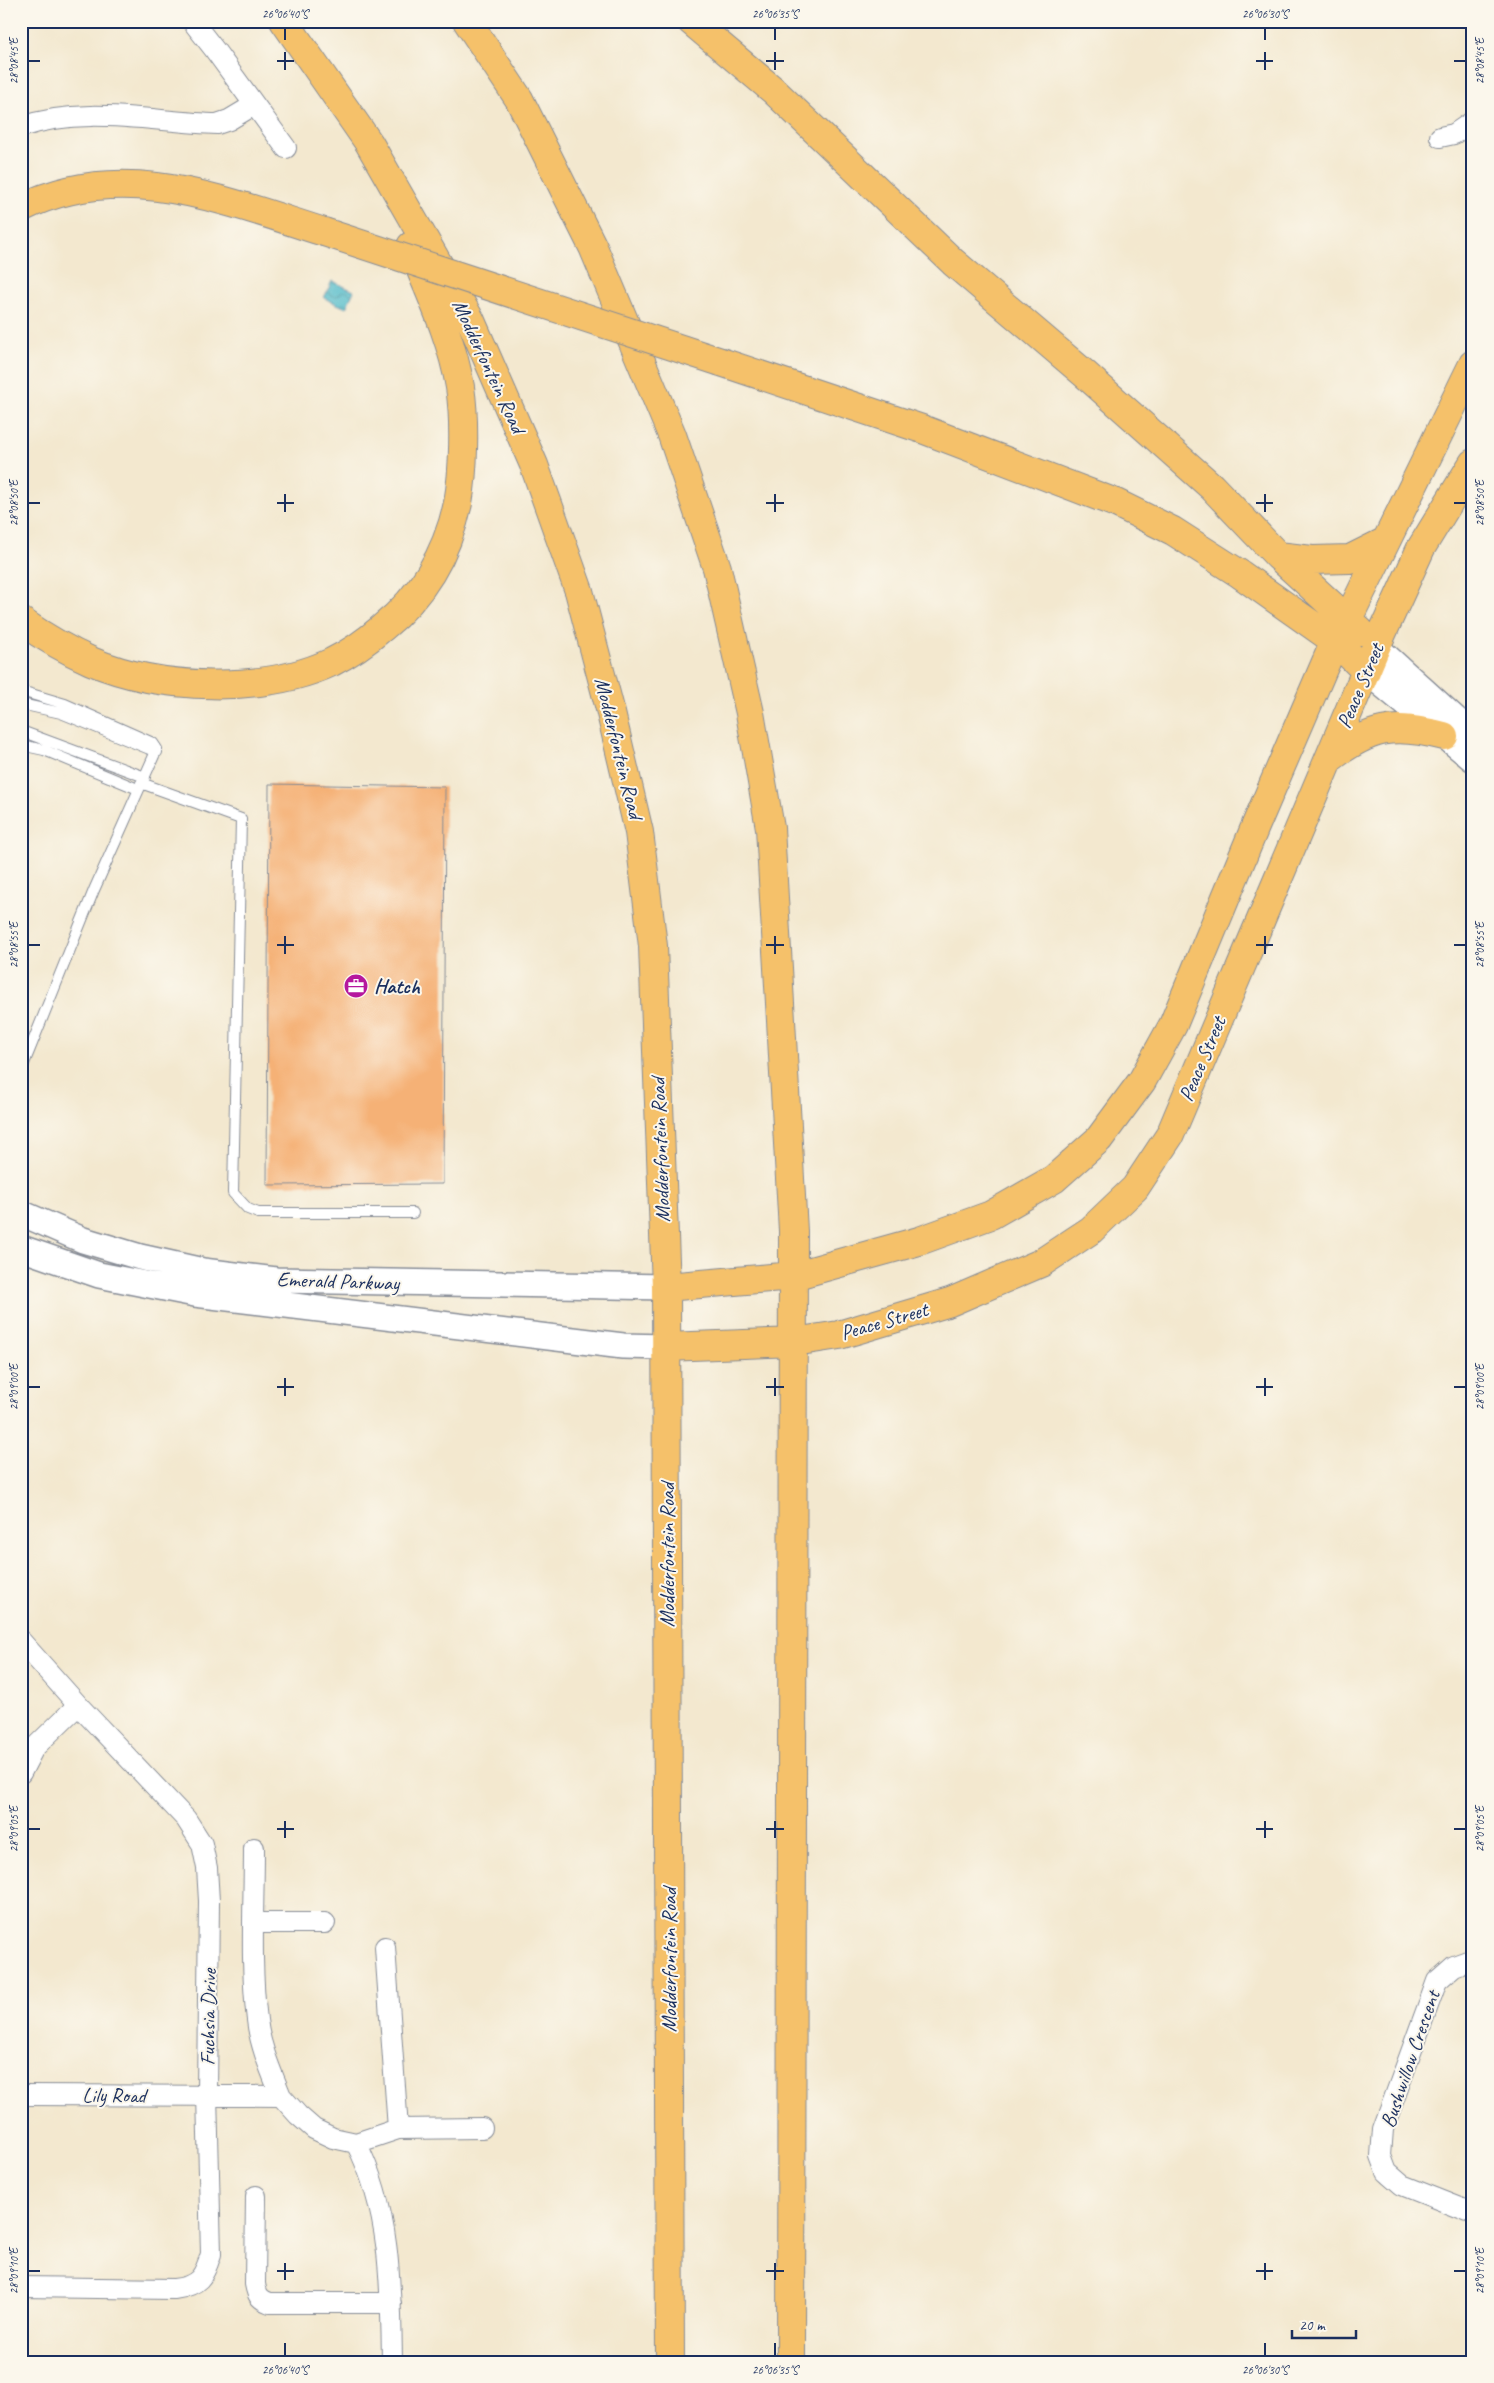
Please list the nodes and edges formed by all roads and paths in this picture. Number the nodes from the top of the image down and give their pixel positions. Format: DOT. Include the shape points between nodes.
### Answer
graph roads {
  1 [pos="192,21"];
  2 [pos="284,21"];
  3 [pos="467,21"];
  4 [pos="691,21"];
  5 [pos="254,105"];
  6 [pos="1473,121"];
  7 [pos="21,127"];
  8 [pos="1440,137"];
  9 [pos="369,143"];
  10 [pos="286,148"];
  11 [pos="21,208"];
  12 [pos="1473,364"];
  13 [pos="1473,462"];
  14 [pos="1386,541"];
  15 [pos="1278,556"];
  16 [pos="21,622"];
  17 [pos="1342,630"];
  18 [pos="1371,659"];
  19 [pos="21,691"];
  20 [pos="21,704"];
  21 [pos="21,731"];
  22 [pos="1473,735"];
  23 [pos="1444,736"];
  24 [pos="21,745"];
  25 [pos="157,752"];
  26 [pos="1329,759"];
  27 [pos="1473,759"];
  28 [pos="141,783"];
  29 [pos="21,1071"];
  30 [pos="21,1213"];
  31 [pos="413,1213"];
  32 [pos="21,1248"];
  33 [pos="793,1276"];
  34 [pos="666,1287"];
  35 [pos="794,1342"];
  36 [pos="666,1347"];
  37 [pos="21,1642"];
  38 [pos="78,1706"];
  39 [pos="21,1774"];
  40 [pos="254,1848"];
  41 [pos="255,1923"];
  42 [pos="325,1923"];
  43 [pos="385,1947"];
  44 [pos="1473,1959"];
  45 [pos="207,2094"];
  46 [pos="21,2095"];
  47 [pos="281,2096"];
  48 [pos="482,2128"];
  49 [pos="398,2129"];
  50 [pos="356,2144"];
  51 [pos="256,2196"];
  52 [pos="1473,2213"];
  53 [pos="21,2287"];
  54 [pos="391,2303"];
  55 [pos="392,2362"];
  56 [pos="670,2362"];
  57 [pos="790,2362"];
  1 -- 5 [label="street"];
  2 -- 9 [label="main road, Modderfontein Road"];
  3 -- 33 [label="main road" via="519,98 594,247 672,435 716,568 750,713 770,828"];
  4 -- 15 [label="main road" via="773,90 954,262 1212,487"];
  5 -- 7 [label="street" via="217,124 99,115 74,116"];
  5 -- 10 [label="street"];
  6 -- 8 [label="street" via="1454,134"];
  9 -- 16 [label="main road" via="433,301 460,387 463,443 458,503 441,557 420,591 395,618 368,640 332,662 296,675 257,682 214,684 168,681 132,674 84,658 49,641"];
  9 -- 34 [label="main road, Modderfontein Road" via="471,321 534,465 579,591 610,709 639,832 653,946"];
  11 -- 17 [label="main road, bridge" via="61,192 101,184 144,185 214,198 324,232 922,429 1116,503 1174,532"];
  12 -- 14 [label="main road, Peace Street"];
  13 -- 18 [label="main road, Peace Street" via="1421,548"];
  14 -- 15 [label="main road" via="1350,559 1312,560"];
  14 -- 17 [label="main road, Peace Street"];
  15 -- 17 [label="main road"];
  17 -- 18 [label="main road"];
  17 -- 33 [label="main road, Peace Street" via="1255,826 1174,1024 1142,1081 1099,1140 1054,1179 991,1215 918,1241"];
  18 -- 22 [label="street"];
  18 -- 23 [label="street"];
  18 -- 26 [label="main road, Peace Street"];
  19 -- 25 [label="lane" via="65,704 144,739 157,745"];
  20 -- 25 [label="lane" via="61,713"];
  21 -- 28 [label="lane"];
  23 -- 26 [label="main road" via="1397,728 1377,731 1360,737"];
  23 -- 27 [label="street"];
  24 -- 28 [label="lane"];
  25 -- 28 [label="lane"];
  26 -- 35 [label="main road, Peace Street" via="1170,1135 1135,1188 1091,1230 1041,1263 950,1302 838,1335"];
  28 -- 29 [label="lane"];
  28 -- 31 [label="lane" via="241,819 233,1193 248,1209 258,1213"];
  30 -- 34 [label="street, Emerald Parkway" via="83,1240 140,1257 203,1271 276,1280"];
  32 -- 36 [label="street, Emerald Parkway" via="100,1275 195,1294 623,1346"];
  33 -- 34 [label="main road"];
  33 -- 35 [label="main road"];
  34 -- 36 [label="main road, Modderfontein Road"];
  35 -- 36 [label="main road, Peace Street"];
  35 -- 57 [label="main road"];
  36 -- 56 [label="main road, Modderfontein Road"];
  37 -- 38 [label="street, Fuchsia Drive"];
  38 -- 39 [label="street" via="34,1748"];
  38 -- 45 [label="street, Fuchsia Drive" via="186,1819 202,1844 210,1901"];
  40 -- 41 [label="street"];
  41 -- 42 [label="street"];
  41 -- 47 [label="street" via="257,2021"];
  43 -- 49 [label="street"];
  44 -- 52 [label="street, Bushwillow Crescent" via="1454,1966 1437,1981 1383,2128 1381,2156 1388,2172 1402,2185"];
  45 -- 46 [label="street, Lily Road"];
  45 -- 47 [label="street, Lily Road"];
  45 -- 53 [label="street, Fuchsia Drive" via="211,2254 199,2280 189,2287 174,2289"];
  47 -- 50 [label="street" via="314,2130"];
  48 -- 49 [label="street"];
  49 -- 50 [label="street"];
  50 -- 54 [label="street" via="373,2183 388,2253"];
  51 -- 54 [label="street" via="255,2284 256,2294 261,2300 270,2303"];
  54 -- 55 [label="street"];
}
